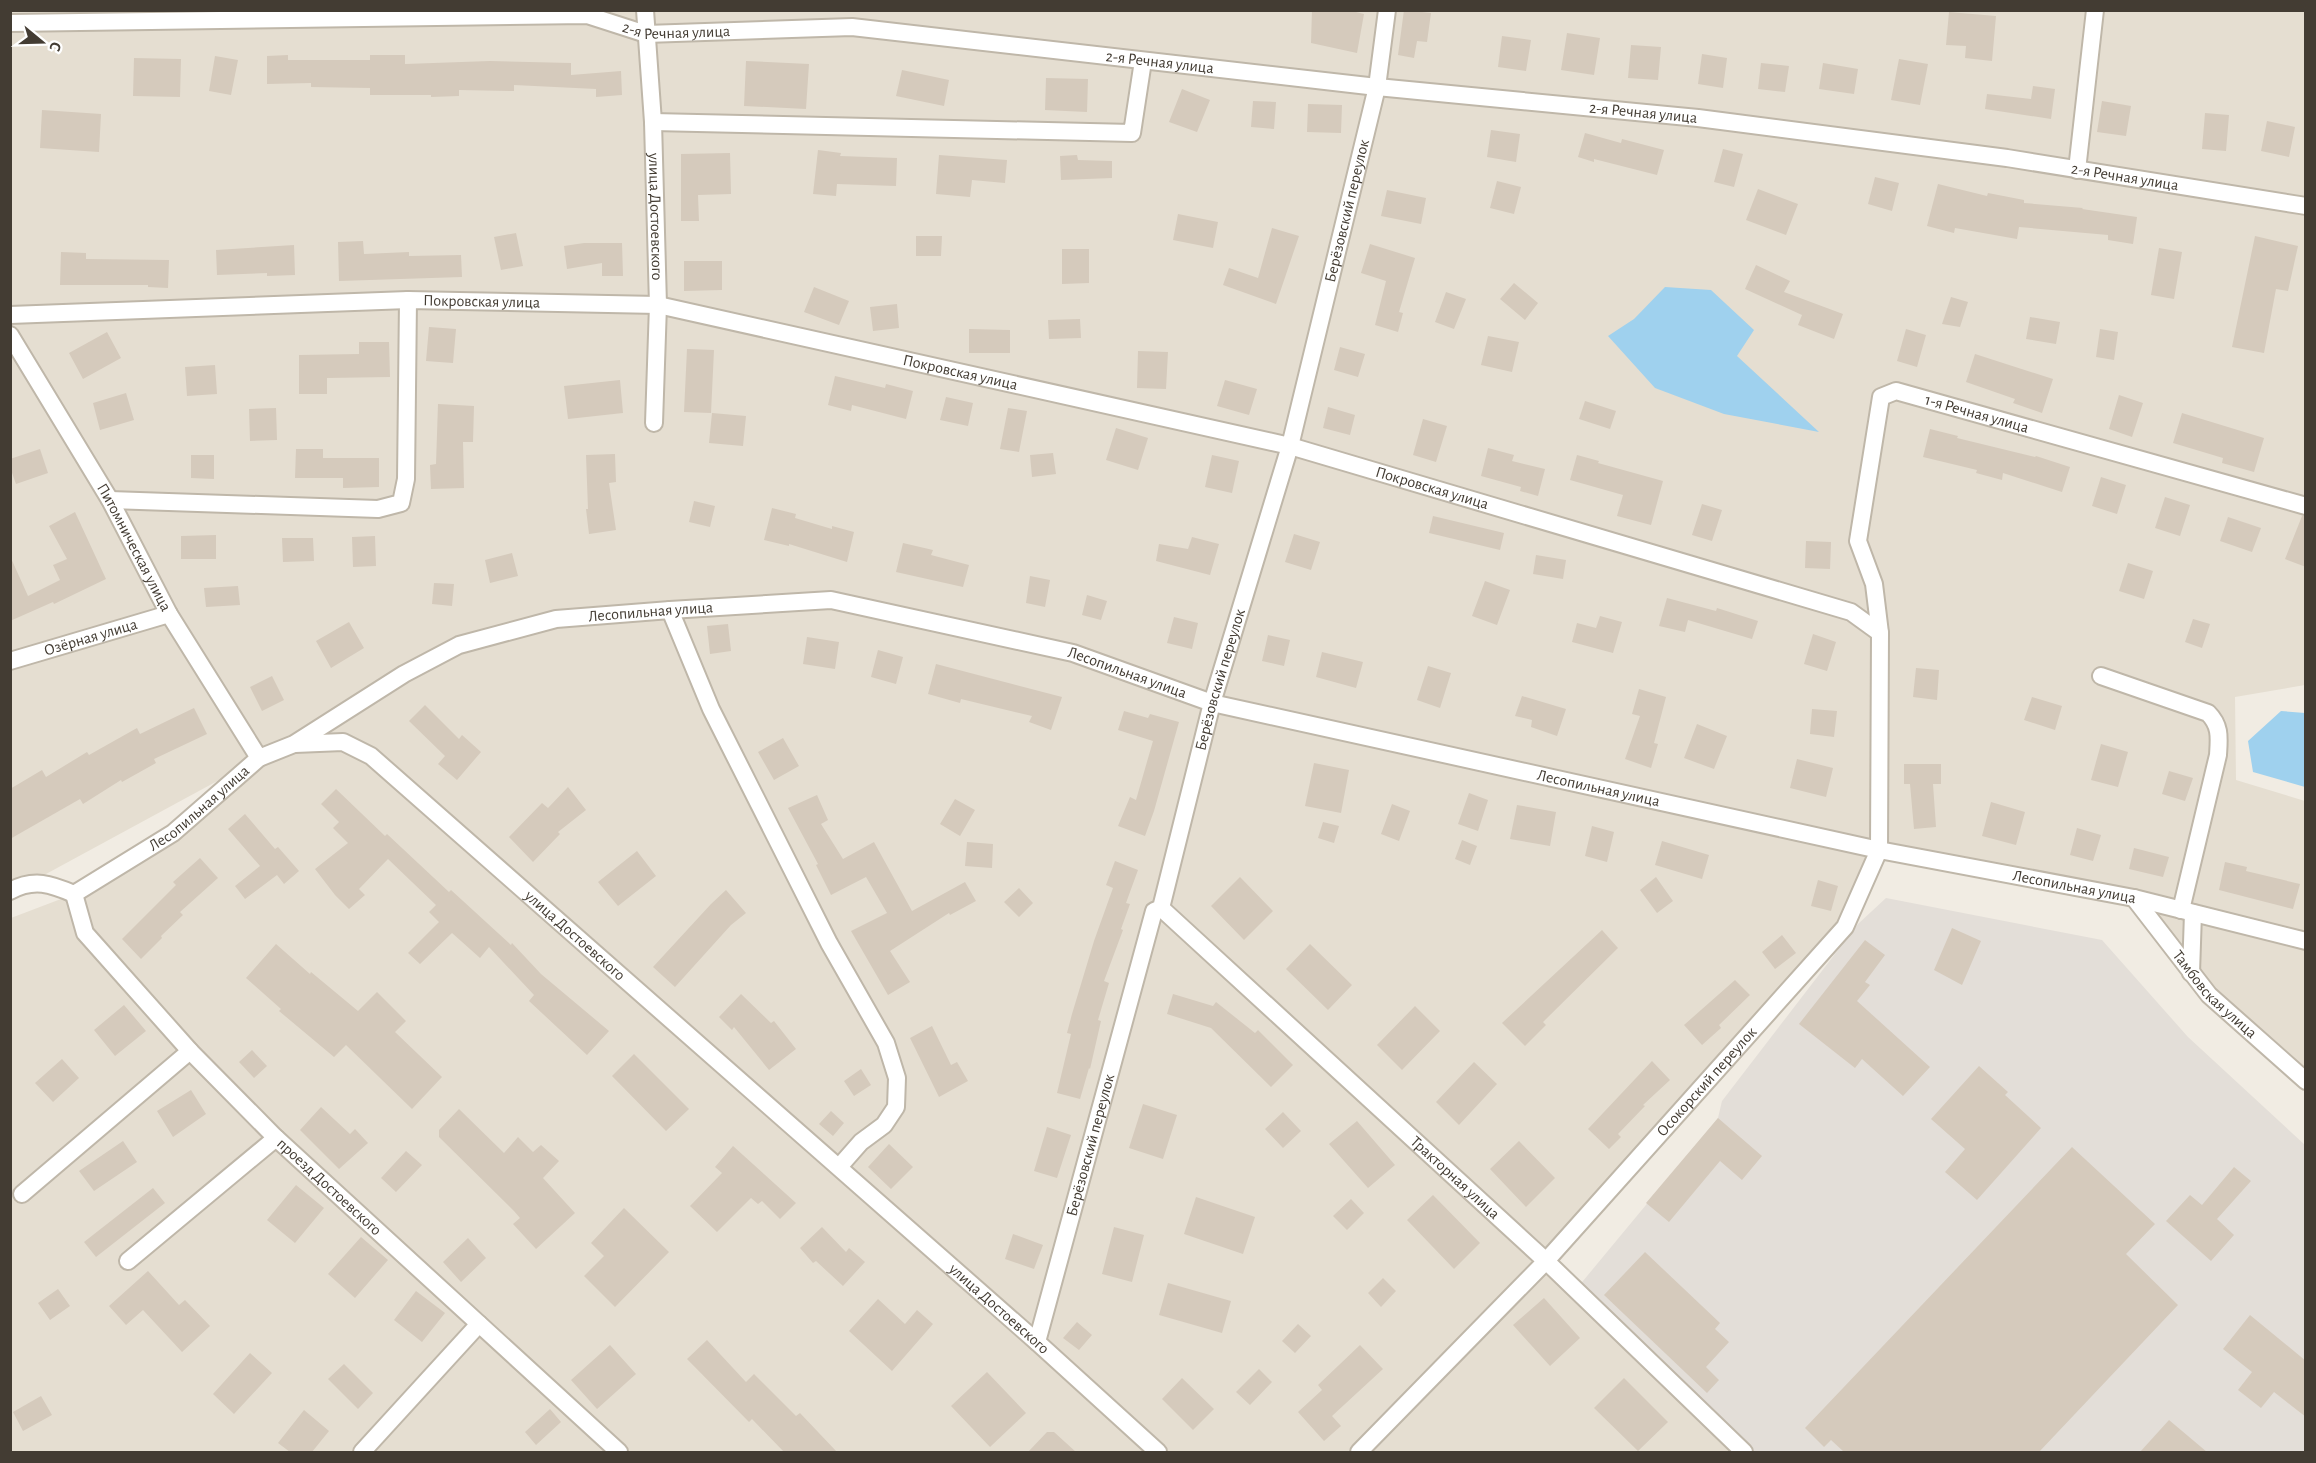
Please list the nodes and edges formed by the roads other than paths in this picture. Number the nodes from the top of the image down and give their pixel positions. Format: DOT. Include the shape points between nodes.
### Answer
graph roads {
  1 [pos="645,10"];
  2 [pos="1387,10"];
  3 [pos="2095,10"];
  4 [pos="10,22"];
  5 [pos="646,34"];
  6 [pos="1143,61"];
  7 [pos="1377,87"];
  8 [pos="653,122"];
  9 [pos="2077,170"];
  10 [pos="2306,206"];
  11 [pos="408,300"];
  12 [pos="658,305"];
  13 [pos="10,315"];
  14 [pos="10,335"];
  15 [pos="654,423"];
  16 [pos="1290,446"];
  17 [pos="110,500"];
  18 [pos="2306,506"];
  19 [pos="670,610"];
  20 [pos="170,614"];
  21 [pos="1880,633"];
  22 [pos="10,661"];
  23 [pos="2101,676"];
  24 [pos="1212,703"];
  25 [pos="294,744"];
  26 [pos="260,758"];
  27 [pos="1879,850"];
  28 [pos="10,891"];
  29 [pos="74,894"];
  30 [pos="2134,898"];
  31 [pos="1161,908"];
  32 [pos="2187,912"];
  33 [pos="2306,941"];
  34 [pos="2191,973"];
  35 [pos="190,1051"];
  36 [pos="2306,1081"];
  37 [pos="276,1138"];
  38 [pos="839,1167"];
  39 [pos="22,1194"];
  40 [pos="128,1261"];
  41 [pos="1546,1261"];
  42 [pos="479,1324"];
  43 [pos="1037,1342"];
  44 [pos="362,1452"];
  45 [pos="619,1452"];
  46 [pos="1158,1452"];
  47 [pos="1359,1452"];
  48 [pos="1744,1452"];
  1 -- 5 [label="street, улица Достоевского"];
  2 -- 7 [label="street, Берёзовский переулок"];
  3 -- 9 [label="street"];
  4 -- 5 [label="street, 2-я Речная улица" via="587,15"];
  5 -- 6 [label="street, 2-я Речная улица" via="852,27"];
  5 -- 8 [label="street, улица Достоевского"];
  6 -- 7 [label="street, 2-я Речная улица"];
  6 -- 8 [label="street" via="1132,133"];
  7 -- 9 [label="street, 2-я Речная улица" via="1698,118"];
  7 -- 16 [label="street, Берёзовский переулок"];
  8 -- 12 [label="street, улица Достоевского"];
  9 -- 10 [label="street, 2-я Речная улица"];
  11 -- 12 [label="street, Покровская улица"];
  11 -- 13 [label="street, Покровская улица"];
  11 -- 17 [label="street" via="406,479 401,503 378,509"];
  12 -- 15 [label="street, улица Достоевского"];
  12 -- 16 [label="street, Покровская улица"];
  14 -- 17 [label="street, Питомническая улица"];
  16 -- 21 [label="street, Покровская улица" via="1851,612"];
  16 -- 24 [label="street, Берёзовский переулок"];
  17 -- 20 [label="street, Питомническая улица"];
  18 -- 21 [label="street, 1-я Речная улица" via="1896,391 1881,397 1858,541 1874,584"];
  19 -- 24 [label="street, Лесопильная улица" via="831,600 1073,653"];
  19 -- 25 [label="street, Лесопильная улица" via="556,620 459,645 404,674"];
  19 -- 38 [label="street" via="711,709 829,943 886,1043 897,1078 896,1107 884,1125 861,1142"];
  20 -- 22 [label="street, Озёрная улица"];
  20 -- 26 [label="street, Питомническая улица"];
  21 -- 27 [label="street, Осокорский переулок"];
  23 -- 32 [label="street" via="2208,713 2217,721 2218,755"];
  24 -- 27 [label="street, Лесопильная улица"];
  24 -- 31 [label="street, Берёзовский переулок"];
  25 -- 26 [label="street, Лесопильная улица"];
  25 -- 38 [label="street, улица Достоевского" via="343,742 371,756"];
  26 -- 29 [label="street, Лесопильная улица" via="173,833"];
  27 -- 30 [label="street, Лесопильная улица"];
  27 -- 41 [label="street, Осокорский переулок" via="1845,927"];
  28 -- 29 [label="street" via="21,885 49,884"];
  29 -- 35 [label="street, проезд Достоевского" via="85,933"];
  30 -- 32 [label="street, Лесопильная улица"];
  30 -- 34 [label="street, Тамбовская улица"];
  31 -- 41 [label="street, Тракторная улица"];
  31 -- 43 [label="street, Берёзовский переулок" via="1154,911"];
  32 -- 33 [label="street, Лесопильная улица"];
  32 -- 34 [label="street"];
  34 -- 36 [label="street, Тамбовская улица" via="2209,995"];
  35 -- 37 [label="street, проезд Достоевского"];
  35 -- 39 [label="street"];
  37 -- 40 [label="street"];
  37 -- 42 [label="street, проезд Достоевского"];
  38 -- 43 [label="street, улица Достоевского"];
  41 -- 47 [label="street, Осокорский переулок"];
  41 -- 48 [label="street, Тракторная улица"];
  42 -- 44 [label="street"];
  42 -- 45 [label="street, проезд Достоевского"];
  43 -- 46 [label="street, улица Достоевского"];
}
